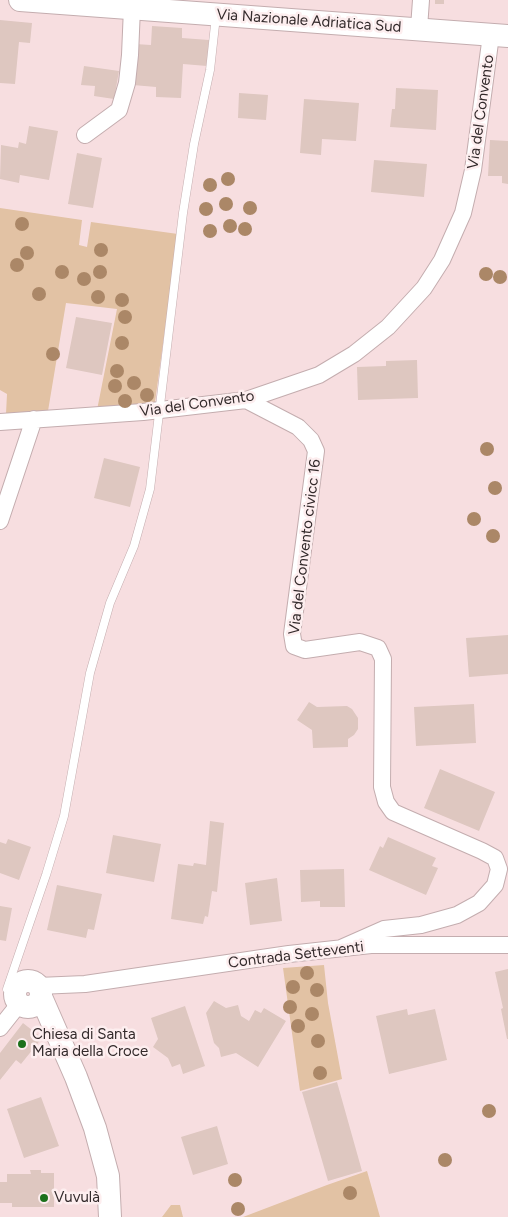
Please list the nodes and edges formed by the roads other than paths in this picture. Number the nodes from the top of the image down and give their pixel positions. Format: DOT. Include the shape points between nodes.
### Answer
graph roads {
  1 [pos="20,0"];
  2 [pos="421,0"];
  3 [pos="176,6"];
  4 [pos="132,8"];
  5 [pos="217,14"];
  6 [pos="418,28"];
  7 [pos="500,35"];
  8 [pos="85,135"];
  9 [pos="246,400"];
  10 [pos="160,410"];
  11 [pos="34,419"];
  12 [pos="0,422"];
  13 [pos="0,521"];
  14 [pos="508,945"];
  15 [pos="341,948"];
  16 [pos="23,995"];
  17 [pos="0,1028"];
  18 [pos="110,1217"];
  1 -- 4 [label="main road, Via Nazionale Adriatica Sud"];
  2 -- 6 [label="street"];
  3 -- 4 [label="main road, Via Nazionale Adriatica Sud"];
  3 -- 5 [label="main road, Via Nazionale Adriatica Sud"];
  4 -- 8 [label="street" via="127,83 119,110"];
  5 -- 6 [label="main road, Via Nazionale Adriatica Sud"];
  5 -- 10 [label="lane" via="210,70 183,213"];
  6 -- 7 [label="main road, Via Nazionale Adriatica Sud"];
  7 -- 9 [label="street, Via del Convento" via="463,213 442,260 424,288 388,327 354,354 319,375"];
  9 -- 10 [label="street, Via del Convento"];
  9 -- 15 [label="street, Via del Convento civicc 16" via="298,427 316,450 292,634 294,646 305,650 360,642 378,648 383,659 382,787 386,802 393,812 495,858 499,869 495,884 480,902 457,915 384,929"];
  10 -- 11 [label="street, Via del Convento"];
  10 -- 16 [label="lane" via="150,489 134,546 110,603 90,673 64,816 46,874"];
  11 -- 12 [label="street, Via del Convento"];
  11 -- 13 [label="street"];
  14 -- 15 [label="street, Contrada Setteventi"];
  15 -- 16 [label="street, Contrada Setteventi" via="85,984 63,995"];
  16 -- 17 [label="street"];
  16 -- 18 [label="main road" via="73,1071 95,1128 108,1176"];
}
